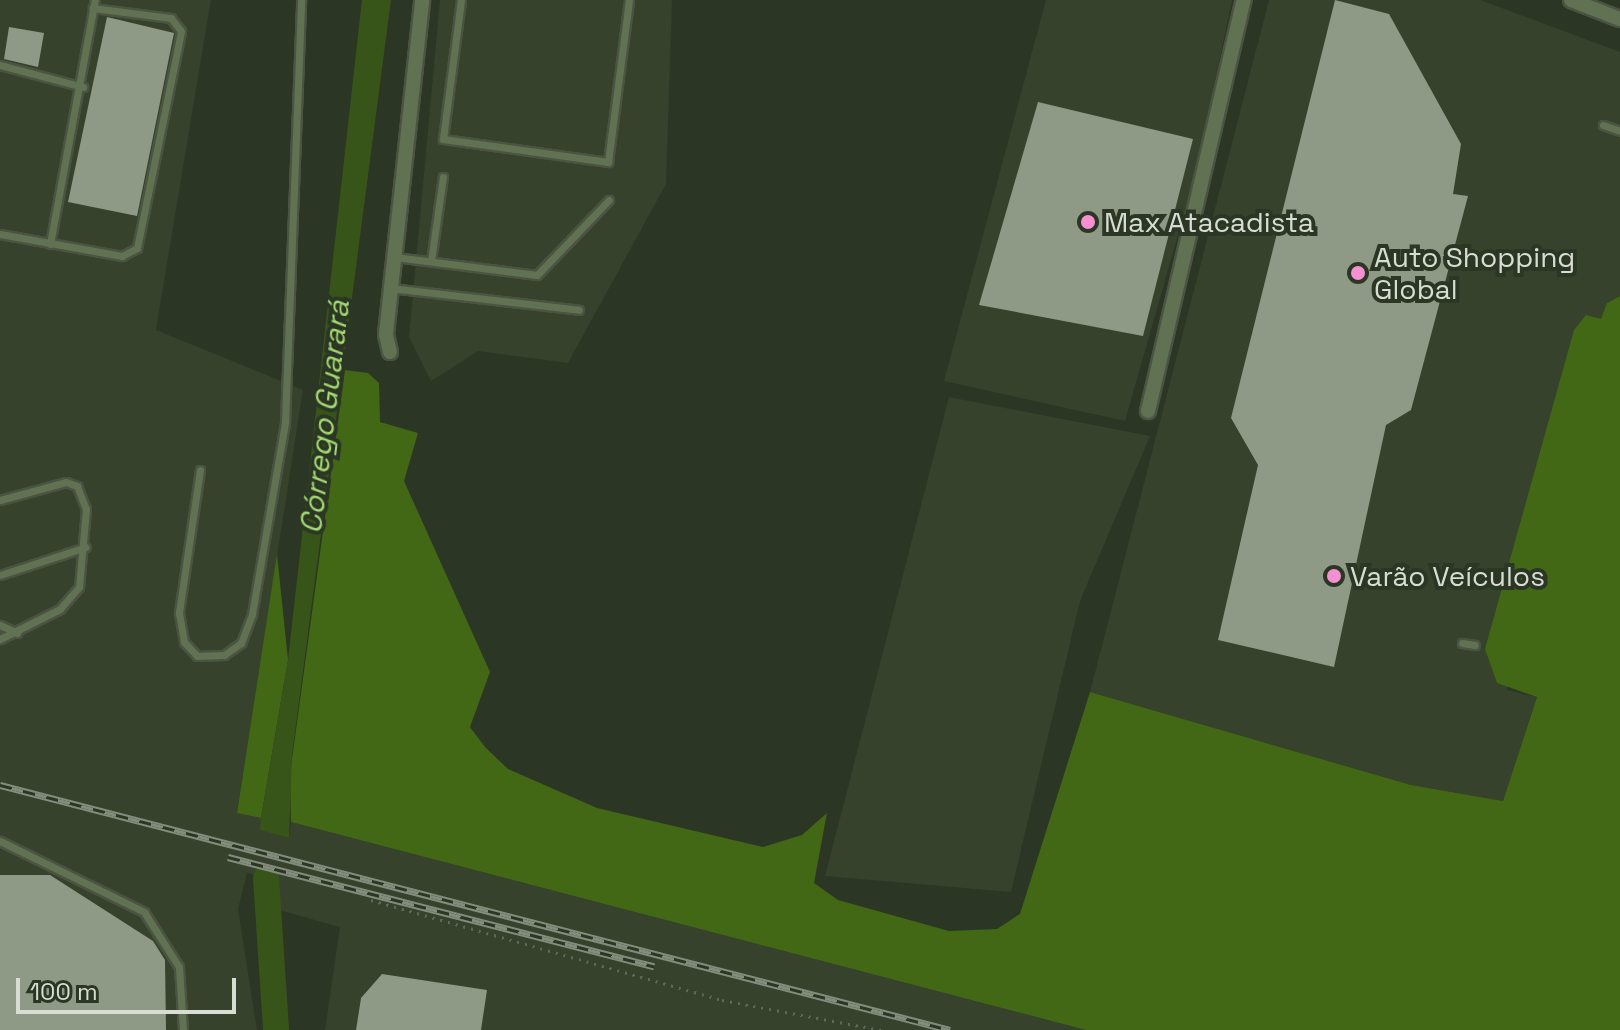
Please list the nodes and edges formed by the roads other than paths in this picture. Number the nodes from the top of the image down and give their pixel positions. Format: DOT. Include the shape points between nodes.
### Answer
graph roads {
  1 [pos="301,0"];
  2 [pos="422,0"];
  3 [pos="461,0"];
  4 [pos="629,0"];
  5 [pos="1244,0"];
  6 [pos="1571,0"];
  7 [pos="94,4"];
  8 [pos="1620,19"];
  9 [pos="0,65"];
  10 [pos="83,87"];
  11 [pos="1603,125"];
  12 [pos="1620,131"];
  13 [pos="443,177"];
  14 [pos="609,200"];
  15 [pos="0,234"];
  16 [pos="50,244"];
  17 [pos="393,256"];
  18 [pos="431,261"];
  19 [pos="390,288"];
  20 [pos="579,310"];
  21 [pos="390,352"];
  22 [pos="1148,411"];
  23 [pos="200,470"];
  24 [pos="0,500"];
  25 [pos="86,547"];
  26 [pos="0,575"];
  27 [pos="0,625"];
  28 [pos="17,633"];
  29 [pos="0,639"];
  30 [pos="1462,643"];
  31 [pos="1475,645"];
  32 [pos="0,841"];
  33 [pos="183,1030"];
  1 -- 23 [label="lane" via="285,422 252,614 241,643 224,655 197,656 184,642 179,613"];
  2 -- 17 [label="street"];
  3 -- 4 [label="lane" via="443,139 608,162"];
  5 -- 22 [label="street"];
  6 -- 8 [label="street"];
  7 -- 10 [label="lane"];
  7 -- 16 [label="lane" via="171,18 181,31 137,248 122,256"];
  9 -- 10 [label="lane"];
  10 -- 16 [label="lane"];
  11 -- 12 [label="lane"];
  13 -- 18 [label="lane"];
  14 -- 18 [label="lane" via="537,275"];
  15 -- 16 [label="lane"];
  17 -- 18 [label="lane"];
  17 -- 19 [label="street"];
  19 -- 20 [label="lane"];
  19 -- 21 [label="street"];
  24 -- 25 [label="lane" via="54,482 77,486 86,509"];
  25 -- 26 [label="lane"];
  25 -- 28 [label="lane" via="70,599"];
  27 -- 28 [label="lane"];
  28 -- 29 [label="lane"];
  30 -- 31 [label="lane"];
  32 -- 33 [label="lane" via="144,912 179,967"];
}
